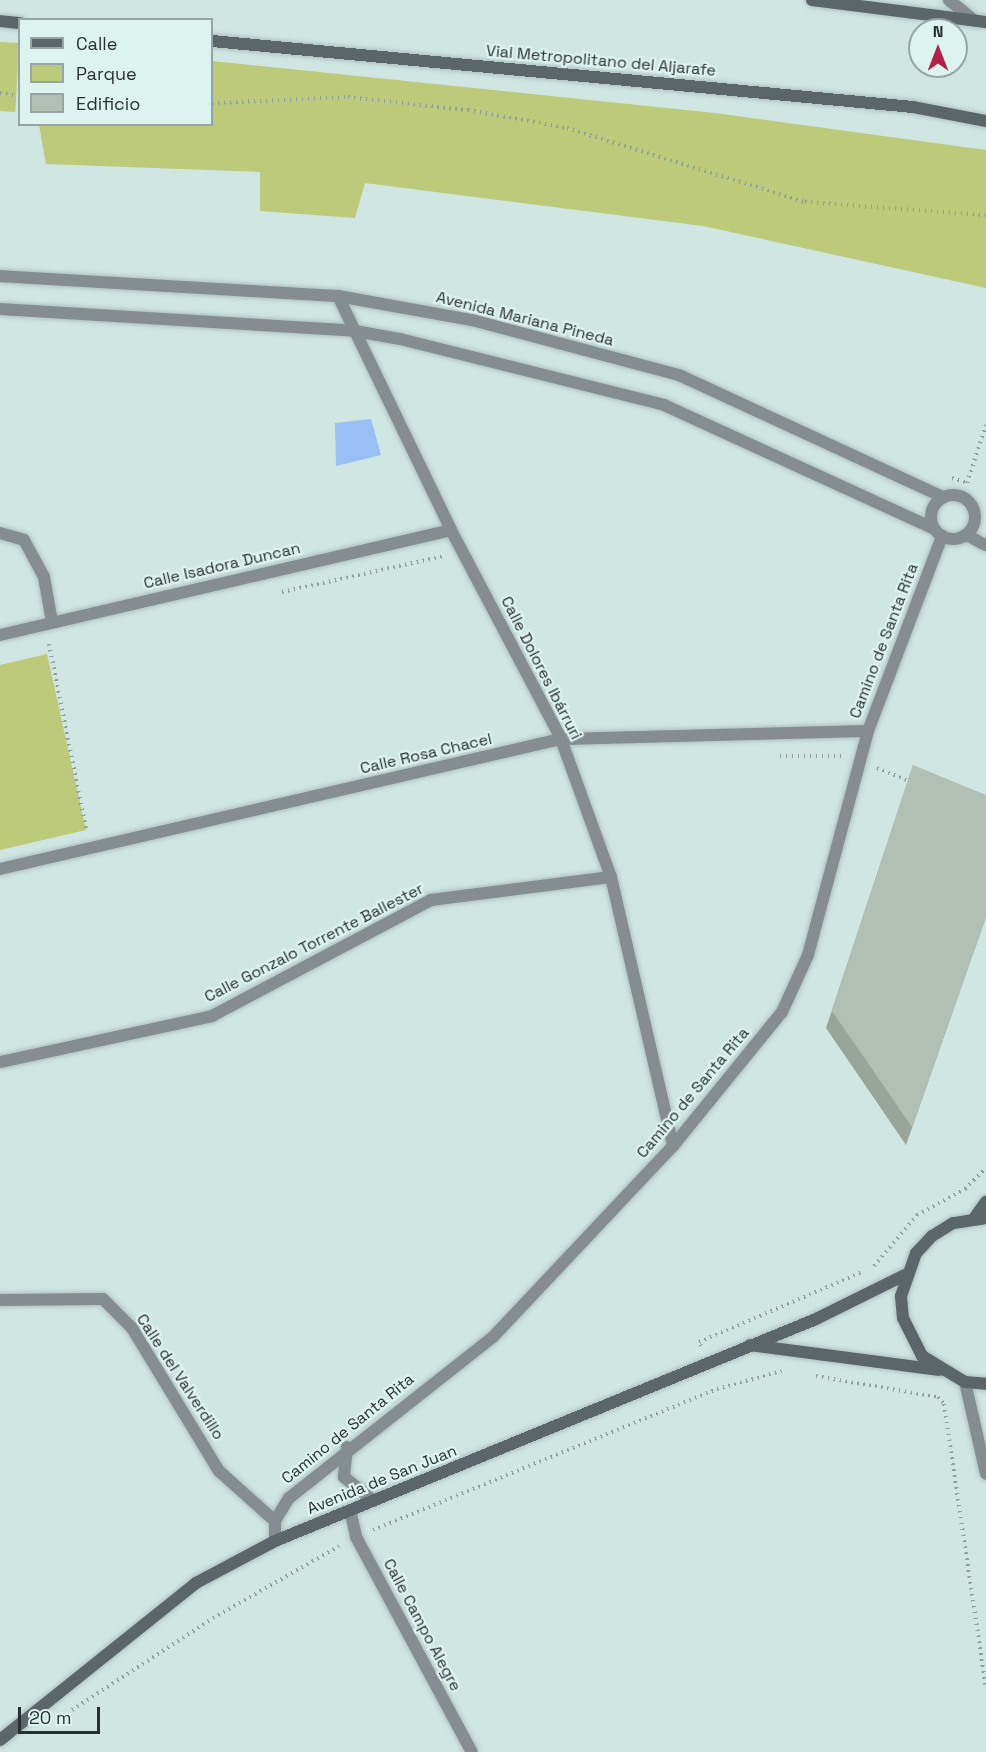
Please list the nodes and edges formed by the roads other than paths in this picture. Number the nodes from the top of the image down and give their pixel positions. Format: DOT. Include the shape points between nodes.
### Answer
graph roads {
  1 [pos="812,0"];
  2 [pos="949,0"];
  3 [pos="0,21"];
  4 [pos="980,21"];
  5 [pos="18,23"];
  6 [pos="213,41"];
  7 [pos="986,122"];
  8 [pos="0,276"];
  9 [pos="338,296"];
  10 [pos="0,309"];
  11 [pos="355,331"];
  12 [pos="944,497"];
  13 [pos="980,514"];
  14 [pos="451,530"];
  15 [pos="938,532"];
  16 [pos="0,533"];
  17 [pos="966,535"];
  18 [pos="986,545"];
  19 [pos="52,622"];
  20 [pos="0,635"];
  21 [pos="867,731"];
  22 [pos="561,739"];
  23 [pos="0,869"];
  24 [pos="611,877"];
  25 [pos="0,1062"];
  26 [pos="673,1146"];
  27 [pos="986,1202"];
  28 [pos="981,1218"];
  29 [pos="905,1275"];
  30 [pos="0,1300"];
  31 [pos="749,1345"];
  32 [pos="939,1370"];
  33 [pos="965,1382"];
  34 [pos="986,1384"];
  35 [pos="347,1447"];
  36 [pos="986,1474"];
  37 [pos="374,1501"];
  38 [pos="350,1510"];
  39 [pos="275,1521"];
  40 [pos="275,1541"];
  41 [pos="0,1740"];
  42 [pos="472,1752"];
  1 -- 4 [label="main road"];
  2 -- 4 [label="street"];
  3 -- 5 [label="main road"];
  6 -- 7 [label="main road, Vial Metropolitano del Aljarafe" via="913,107"];
  8 -- 9 [label="street, Avenida Mariana Pineda"];
  9 -- 11 [label="street, Calle Dolores Ibárruri"];
  9 -- 12 [label="street, Avenida Mariana Pineda" via="472,320 679,375"];
  10 -- 11 [label="street"];
  11 -- 14 [label="street, Calle Dolores Ibárruri"];
  11 -- 15 [label="street" via="664,405"];
  12 -- 13 [label="street" via="964,498"];
  12 -- 15 [label="street" via="931,513"];
  13 -- 17 [label="street"];
  14 -- 19 [label="street, Calle Isadora Duncan"];
  14 -- 22 [label="street, Calle Dolores Ibárruri"];
  15 -- 17 [label="street"];
  15 -- 21 [label="street, Camino de Santa Rita"];
  16 -- 19 [label="street" via="24,540 44,577"];
  17 -- 18 [label="street"];
  19 -- 20 [label="street, Calle Isadora Duncan"];
  21 -- 22 [label="street, Calle Rosa Chacel"];
  21 -- 26 [label="street, Camino de Santa Rita" via="808,955 782,1012"];
  22 -- 23 [label="street, Calle Rosa Chacel"];
  22 -- 24 [label="street, Calle Dolores Ibárruri"];
  24 -- 25 [label="street, Calle Gonzalo Torrente Ballester" via="430,900 212,1016"];
  24 -- 26 [label="street, Calle Dolores Ibárruri"];
  26 -- 35 [label="street, Camino de Santa Rita" via="494,1337"];
  27 -- 28 [label="main road"];
  28 -- 29 [label="main road" via="932,1236"];
  29 -- 31 [label="main road, Avenida de San Juan" via="816,1319"];
  29 -- 32 [label="main road" via="903,1318 910,1338"];
  30 -- 39 [label="street, Calle del Valverdillo" via="103,1299 132,1328 219,1471"];
  31 -- 32 [label="main road"];
  31 -- 37 [label="main road, Avenida de San Juan"];
  32 -- 33 [label="main road"];
  33 -- 34 [label="main road"];
  33 -- 36 [label="street"];
  35 -- 37 [label="street" via="344,1478"];
  35 -- 39 [label="street, Camino de Santa Rita" via="289,1498"];
  37 -- 38 [label="main road, Avenida de San Juan"];
  38 -- 40 [label="main road, Avenida de San Juan"];
  38 -- 42 [label="street, Calle Campo Alegre" via="356,1537"];
  39 -- 40 [label="street"];
  40 -- 41 [label="main road, Avenida de San Juan" via="196,1583"];
}
